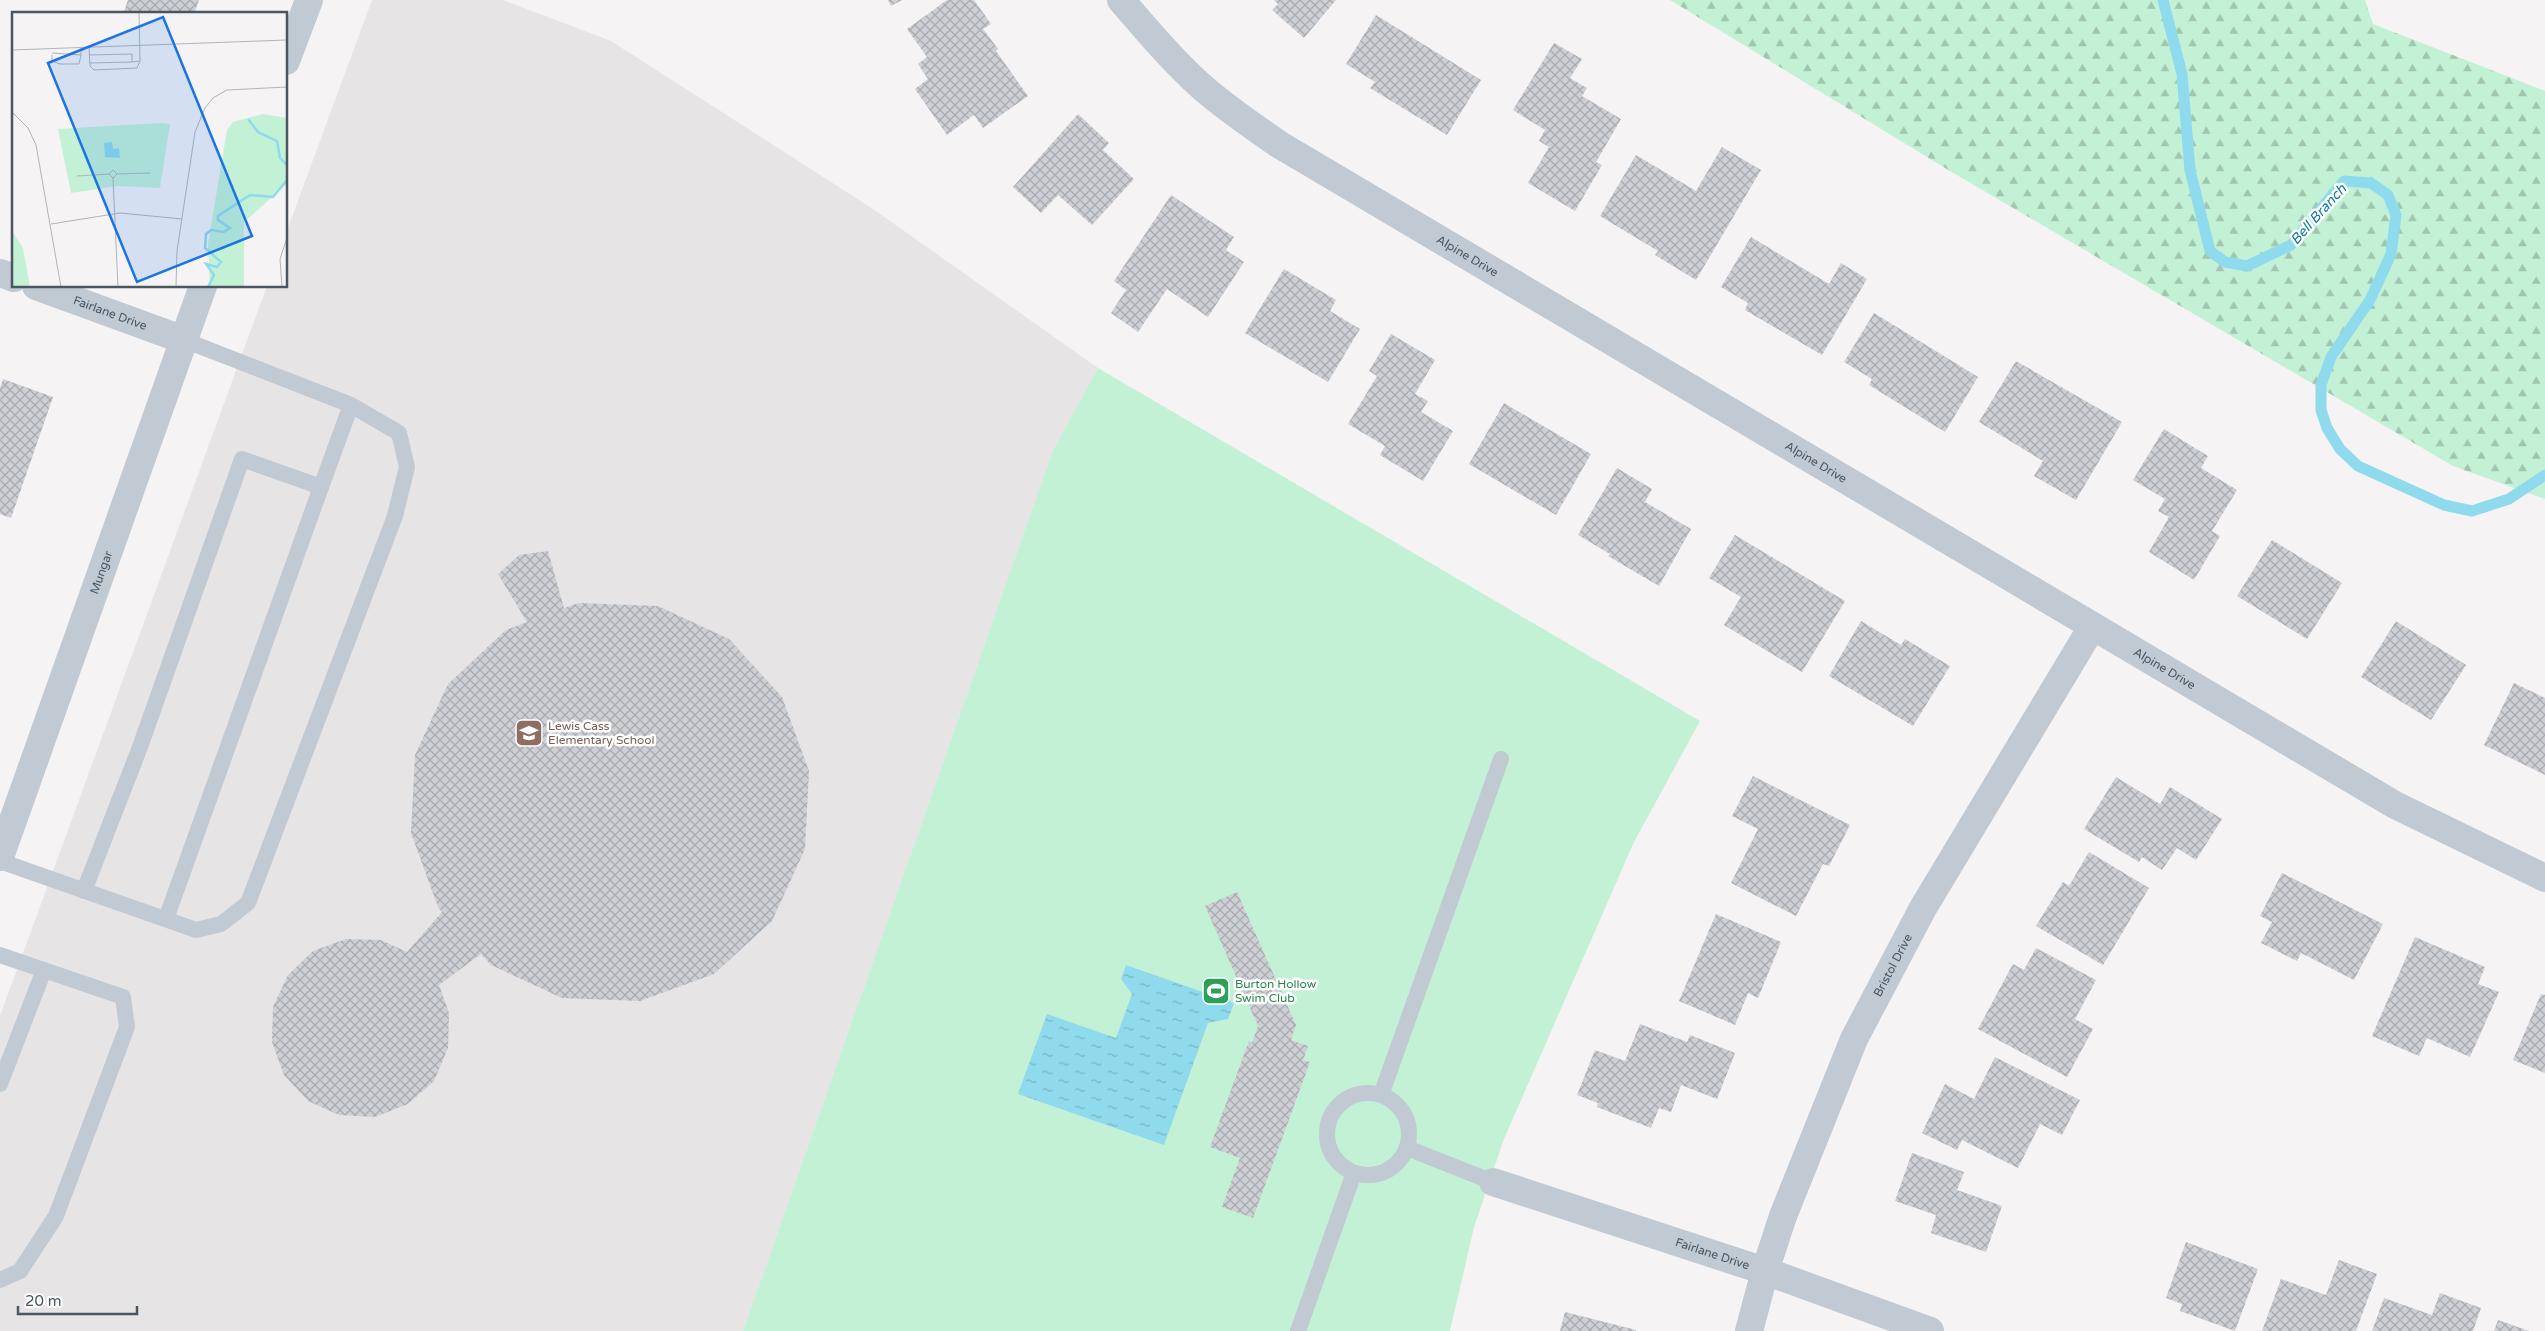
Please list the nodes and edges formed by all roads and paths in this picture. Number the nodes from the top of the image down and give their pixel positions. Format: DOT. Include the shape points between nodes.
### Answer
graph roads {
  1 [pos="309,0"];
  2 [pos="1121,0"];
  3 [pos="288,56"];
  4 [pos="0,273"];
  5 [pos="12,277"];
  6 [pos="41,288"];
  7 [pos="203,288"];
  8 [pos="184,340"];
  9 [pos="351,405"];
  10 [pos="321,487"];
  11 [pos="2092,627"];
  12 [pos="1501,759"];
  13 [pos="0,857"];
  14 [pos="0,861"];
  15 [pos="2545,878"];
  16 [pos="84,891"];
  17 [pos="166,919"];
  18 [pos="0,955"];
  19 [pos="44,970"];
  20 [pos="0,1084"];
  21 [pos="1381,1095"];
  22 [pos="1407,1148"];
  23 [pos="1354,1173"];
  24 [pos="1493,1182"];
  25 [pos="1765,1271"];
  26 [pos="0,1280"];
  27 [pos="1298,1331"];
  28 [pos="1749,1331"];
  29 [pos="1930,1331"];
  1 -- 3 [label="street"];
  2 -- 11 [label="street, Alpine Drive" via="1202,87 1280,145"];
  4 -- 5 [label="street"];
  6 -- 8 [label="street, Fairlane Drive"];
  7 -- 8 [label="street, Mungar"];
  8 -- 9 [label="lane"];
  8 -- 13 [label="street, Mungar"];
  9 -- 10 [label="lane"];
  9 -- 17 [label="lane" via="399,434 407,467 395,516 248,903 221,924 196,930"];
  10 -- 16 [label="lane" via="242,459 140,747"];
  10 -- 17 [label="lane"];
  11 -- 15 [label="street, Alpine Drive" via="2395,805"];
  11 -- 25 [label="street, Bristol Drive" via="1888,972 1854,1039"];
  12 -- 21 [label="lane"];
  14 -- 16 [label="lane"];
  16 -- 17 [label="lane"];
  18 -- 19 [label="lane"];
  19 -- 20 [label="lane"];
  19 -- 26 [label="lane" via="123,997 128,1027 56,1216 20,1271"];
  21 -- 22 [label="lane" via="1396,1103 1405,1116 1409,1132"];
  21 -- 23 [label="lane" via="1366,1093 1350,1097 1337,1106 1329,1120 1330,1152"];
  22 -- 23 [label="lane" via="1386,1171 1370,1175"];
  22 -- 24 [label="lane"];
  23 -- 27 [label="lane"];
  24 -- 25 [label="street, Fairlane Drive"];
  25 -- 28 [label="street, Bristol Drive"];
  25 -- 29 [label="street, Fairlane Drive"];
}
